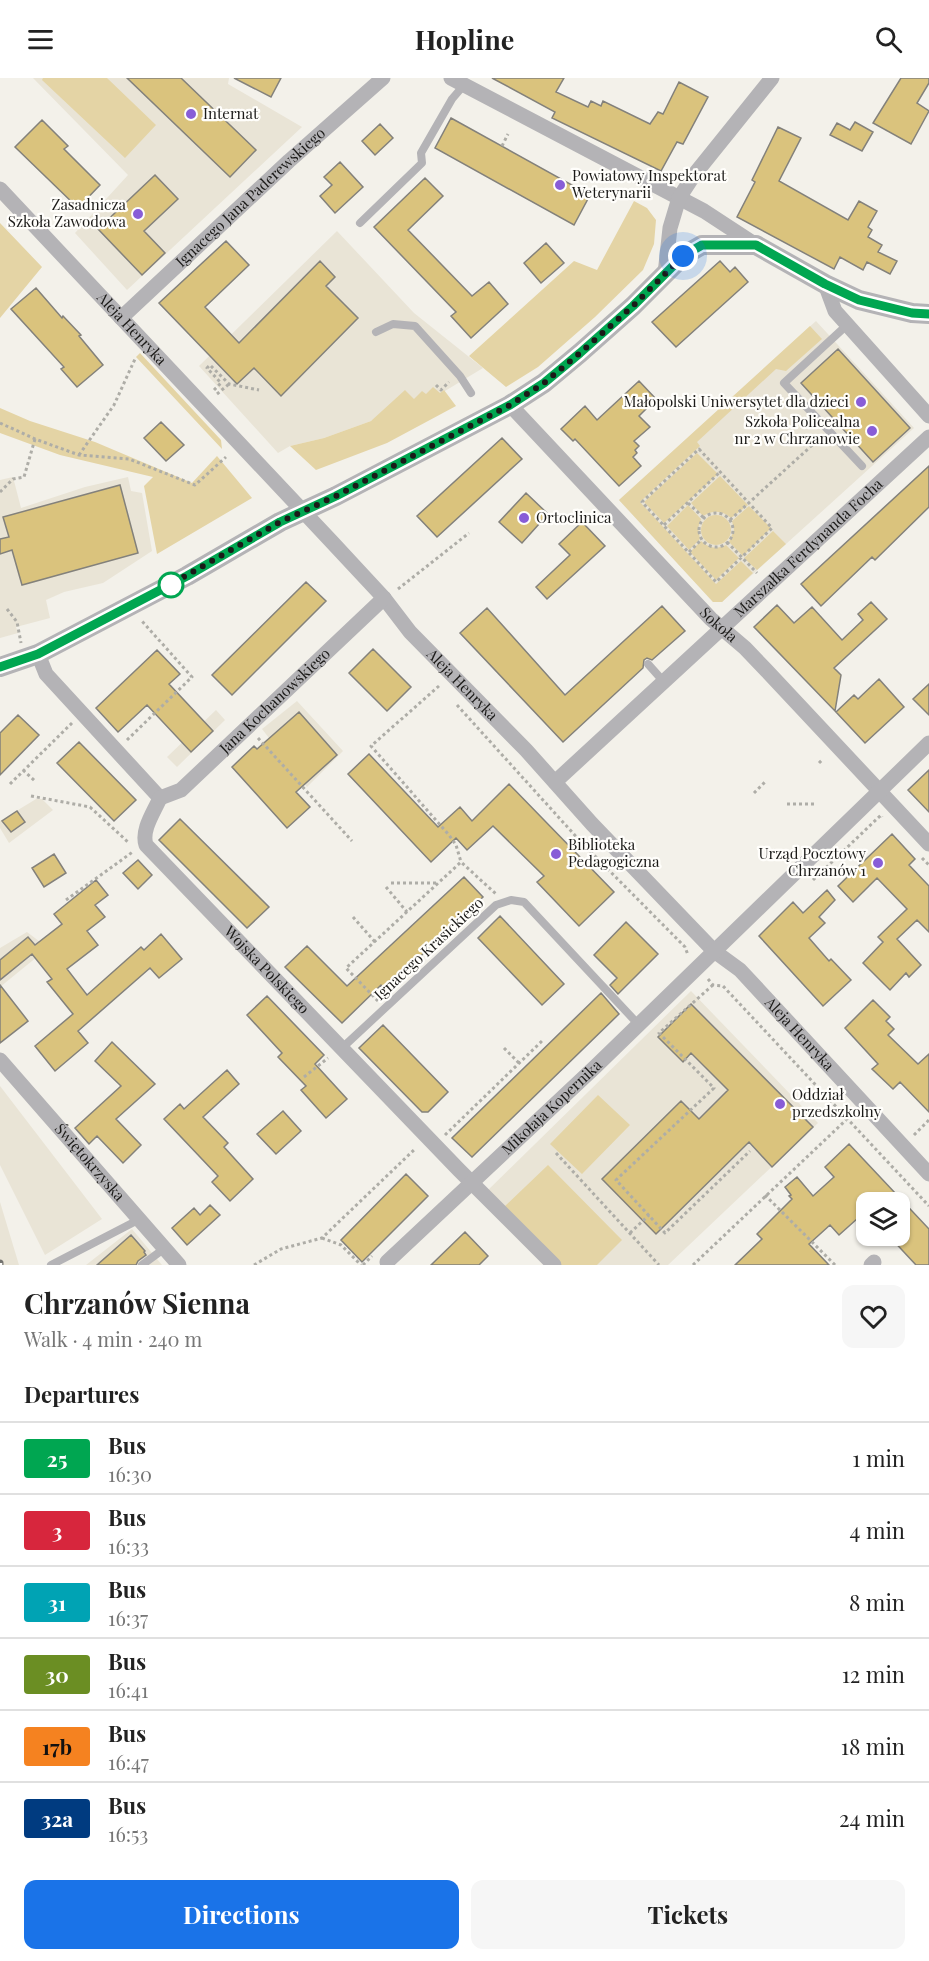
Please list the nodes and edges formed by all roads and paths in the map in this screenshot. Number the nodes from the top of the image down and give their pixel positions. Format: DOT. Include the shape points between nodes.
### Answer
graph roads {
  1 [pos="383,78"];
  2 [pos="772,78"];
  3 [pos="457,81"];
  4 [pos="508,134"];
  5 [pos="502,147"];
  6 [pos="0,189"];
  7 [pos="679,198"];
  8 [pos="360,223"];
  9 [pos="756,245"];
  10 [pos="665,274"];
  11 [pos="825,284"];
  12 [pos="929,314"];
  13 [pos="121,318"];
  14 [pos="847,325"];
  15 [pos="376,332"];
  16 [pos="135,359"];
  17 [pos="228,384"];
  18 [pos="436,385"];
  19 [pos="457,387"];
  20 [pos="214,390"];
  21 [pos="259,390"];
  22 [pos="471,393"];
  23 [pos="217,394"];
  24 [pos="510,405"];
  25 [pos="929,416"];
  26 [pos="0,423"];
  27 [pos="829,430"];
  28 [pos="929,437"];
  29 [pos="34,440"];
  30 [pos="79,455"];
  31 [pos="226,457"];
  32 [pos="862,466"];
  33 [pos="720,472"];
  34 [pos="0,492"];
  35 [pos="688,503"];
  36 [pos="750,503"];
  37 [pos="304,512"];
  38 [pos="704,518"];
  39 [pos="730,520"];
  40 [pos="664,525"];
  41 [pos="469,533"];
  42 [pos="702,540"];
  43 [pos="727,542"];
  44 [pos="689,552"];
  45 [pos="742,557"];
  46 [pos="759,575"];
  47 [pos="398,590"];
  48 [pos="384,598"];
  49 [pos="7,609"];
  50 [pos="140,619"];
  51 [pos="721,629"];
  52 [pos="30,650"];
  53 [pos="648,664"];
  54 [pos="0,667"];
  55 [pos="664,682"];
  56 [pos="440,687"];
  57 [pos="454,702"];
  58 [pos="76,720"];
  59 [pos="249,728"];
  60 [pos="123,743"];
  61 [pos="929,743"];
  62 [pos="23,770"];
  63 [pos="766,781"];
  64 [pos="36,782"];
  65 [pos="555,782"];
  66 [pos="10,783"];
  67 [pos="880,790"];
  68 [pos="754,793"];
  69 [pos="31,796"];
  70 [pos="160,798"];
  71 [pos="788,804"];
  72 [pos="817,804"];
  73 [pos="352,841"];
  74 [pos="929,844"];
  75 [pos="461,862"];
  76 [pos="391,883"];
  77 [pos="439,883"];
  78 [pos="386,887"];
  79 [pos="497,895"];
  80 [pos="66,900"];
  81 [pos="407,912"];
  82 [pos="354,917"];
  83 [pos="375,942"];
  84 [pos="714,951"];
  85 [pos="693,962"];
  86 [pos="706,977"];
  87 [pos="713,985"];
  88 [pos="381,1005"];
  89 [pos="638,1024"];
  90 [pos="543,1040"];
  91 [pos="504,1048"];
  92 [pos="337,1052"];
  93 [pos="0,1060"];
  94 [pos="519,1063"];
  95 [pos="304,1077"];
  96 [pos="846,1119"];
  97 [pos="929,1120"];
  98 [pos="449,1131"];
  99 [pos="914,1135"];
  100 [pos="424,1141"];
  101 [pos="750,1151"];
  102 [pos="556,1153"];
  103 [pos="929,1174"];
  104 [pos="472,1183"];
  105 [pos="765,1195"];
  106 [pos="929,1206"];
  107 [pos="649,1215"];
  108 [pos="140,1219"];
  109 [pos="630,1233"];
  110 [pos="322,1238"];
  111 [pos="165,1248"];
  112 [pos="387,1262"];
  113 [pos="51,1265"];
  114 [pos="142,1265"];
  115 [pos="180,1265"];
  116 [pos="254,1265"];
  117 [pos="361,1265"];
  118 [pos="554,1265"];
  119 [pos="659,1265"];
  120 [pos="693,1265"];
  121 [pos="835,1265"];
  1 -- 13 [label="street, Ignacego Jana Paderewskiego" via="289,160"];
  2 -- 7 [label="street"];
  3 -- 7 [label="street"];
  3 -- 8 [label="lane" via="452,99 421,153 422,163"];
  4 -- 5 [label="path"];
  6 -- 13 [label="street, Aleja Henryka"];
  7 -- 9 [label="street"];
  7 -- 10 [label="street" via="670,228"];
  9 -- 10 [label="street" via="702,245 683,256"];
  9 -- 11 [label="street"];
  10 -- 24 [label="street" via="580,353"];
  11 -- 12 [label="street" via="859,300"];
  11 -- 14 [label="street" via="835,311"];
  13 -- 37 [label="street, Aleja Henryka"];
  14 -- 25 [label="street"];
  14 -- 27 [label="lane" via="784,383"];
  15 -- 22 [label="lane" via="393,324 415,326"];
  16 -- 30 [label="path" via="114,405"];
  17 -- 20 [label="path" via="210,365 207,368 221,383"];
  17 -- 21 [label="path"];
  17 -- 23 [label="path"];
  18 -- 19 [label="path" via="441,390 451,381"];
  24 -- 37 [label="street"];
  24 -- 51 [label="street, Sokoła"];
  26 -- 29 [label="path"];
  27 -- 32 [label="lane"];
  27 -- 36 [label="path"];
  28 -- 51 [label="street, Marszałka Ferdynanda Focha"];
  29 -- 30 [label="path"];
  29 -- 34 [label="path" via="24,477 13,479"];
  30 -- 31 [label="path" via="129,459 195,485"];
  33 -- 35 [label="path"];
  33 -- 36 [label="path"];
  33 -- 40 [label="path" via="699,449 642,502"];
  35 -- 38 [label="path"];
  35 -- 40 [label="path"];
  36 -- 39 [label="path"];
  36 -- 45 [label="path" via="772,528"];
  37 -- 48 [label="street, Aleja Henryka"];
  37 -- 52 [label="street" via="187,576"];
  38 -- 39 [label="path" via="714,513"];
  38 -- 42 [label="path" via="699,528"];
  39 -- 43 [label="path" via="733,532"];
  40 -- 44 [label="path"];
  41 -- 47 [label="path"];
  42 -- 43 [label="path" via="714,546"];
  42 -- 44 [label="path"];
  43 -- 45 [label="path"];
  44 -- 45 [label="path" via="716,582"];
  45 -- 46 [label="path"];
  48 -- 59 [label="street, Jana Kochanowskiego"];
  48 -- 65 [label="street, Aleja Henryka" via="410,632"];
  49 -- 52 [label="path"];
  50 -- 60 [label="path" via="192,677"];
  51 -- 55 [label="street, Marszałka Ferdynanda Focha"];
  51 -- 67 [label="street, Sokoła" via="745,648"];
  52 -- 54 [label="street"];
  52 -- 70 [label="street" via="46,674"];
  53 -- 55 [label="lane"];
  55 -- 65 [label="street, Marszałka Ferdynanda Focha"];
  56 -- 75 [label="path" via="371,746 449,835"];
  57 -- 85 [label="path" via="581,842 685,947"];
  58 -- 62 [label="path"];
  59 -- 70 [label="street, Jana Kochanowskiego" via="181,790"];
  59 -- 73 [label="path"];
  61 -- 67 [label="street, Mikołaja Kopernika"];
  62 -- 64 [label="path"];
  62 -- 66 [label="path"];
  63 -- 68 [label="path"];
  65 -- 84 [label="street, Aleja Henryka"];
  67 -- 74 [label="street, Sokoła"];
  67 -- 84 [label="street, Mikołaja Kopernika"];
  69 -- 80 [label="path" via="90,807 138,848"];
  70 -- 92 [label="street, Wojska Polskiego" via="146,829 147,845"];
  71 -- 72 [label="path"];
  75 -- 77 [label="path"];
  75 -- 79 [label="path"];
  76 -- 77 [label="path"];
  77 -- 81 [label="path"];
  78 -- 81 [label="path"];
  81 -- 83 [label="path"];
  82 -- 83 [label="path"];
  83 -- 88 [label="path" via="346,968"];
  84 -- 89 [label="street, Mikołaja Kopernika"];
  84 -- 103 [label="street, Aleja Henryka" via="740,970"];
  86 -- 87 [label="path"];
  87 -- 96 [label="path" via="723,986"];
  87 -- 107 [label="path" via="659,1033 714,1088 616,1180"];
  89 -- 92 [label="lane, Ignacego Krasickiego" via="524,902 511,900 496,905"];
  89 -- 104 [label="street, Mikołaja Kopernika"];
  90 -- 94 [label="path"];
  91 -- 94 [label="path"];
  92 -- 95 [label="path"];
  92 -- 104 [label="street, Wojska Polskiego"];
  93 -- 108 [label="street, Świętokrzyska"];
  94 -- 98 [label="path"];
  96 -- 105 [label="path"];
  96 -- 106 [label="path"];
  97 -- 99 [label="path"];
  100 -- 110 [label="path"];
  101 -- 107 [label="path" via="666,1233"];
  102 -- 109 [label="path"];
  104 -- 112 [label="street, Mikołaja Kopernika"];
  104 -- 118 [label="street, Wojska Polskiego"];
  105 -- 120 [label="path"];
  105 -- 121 [label="path"];
  107 -- 109 [label="path"];
  108 -- 111 [label="street, Świętokrzyska"];
  108 -- 113 [label="lane"];
  109 -- 119 [label="path"];
  110 -- 116 [label="path" via="281,1249"];
  110 -- 117 [label="path" via="341,1245"];
  111 -- 114 [label="lane"];
  111 -- 115 [label="street, Świętokrzyska"];
}
